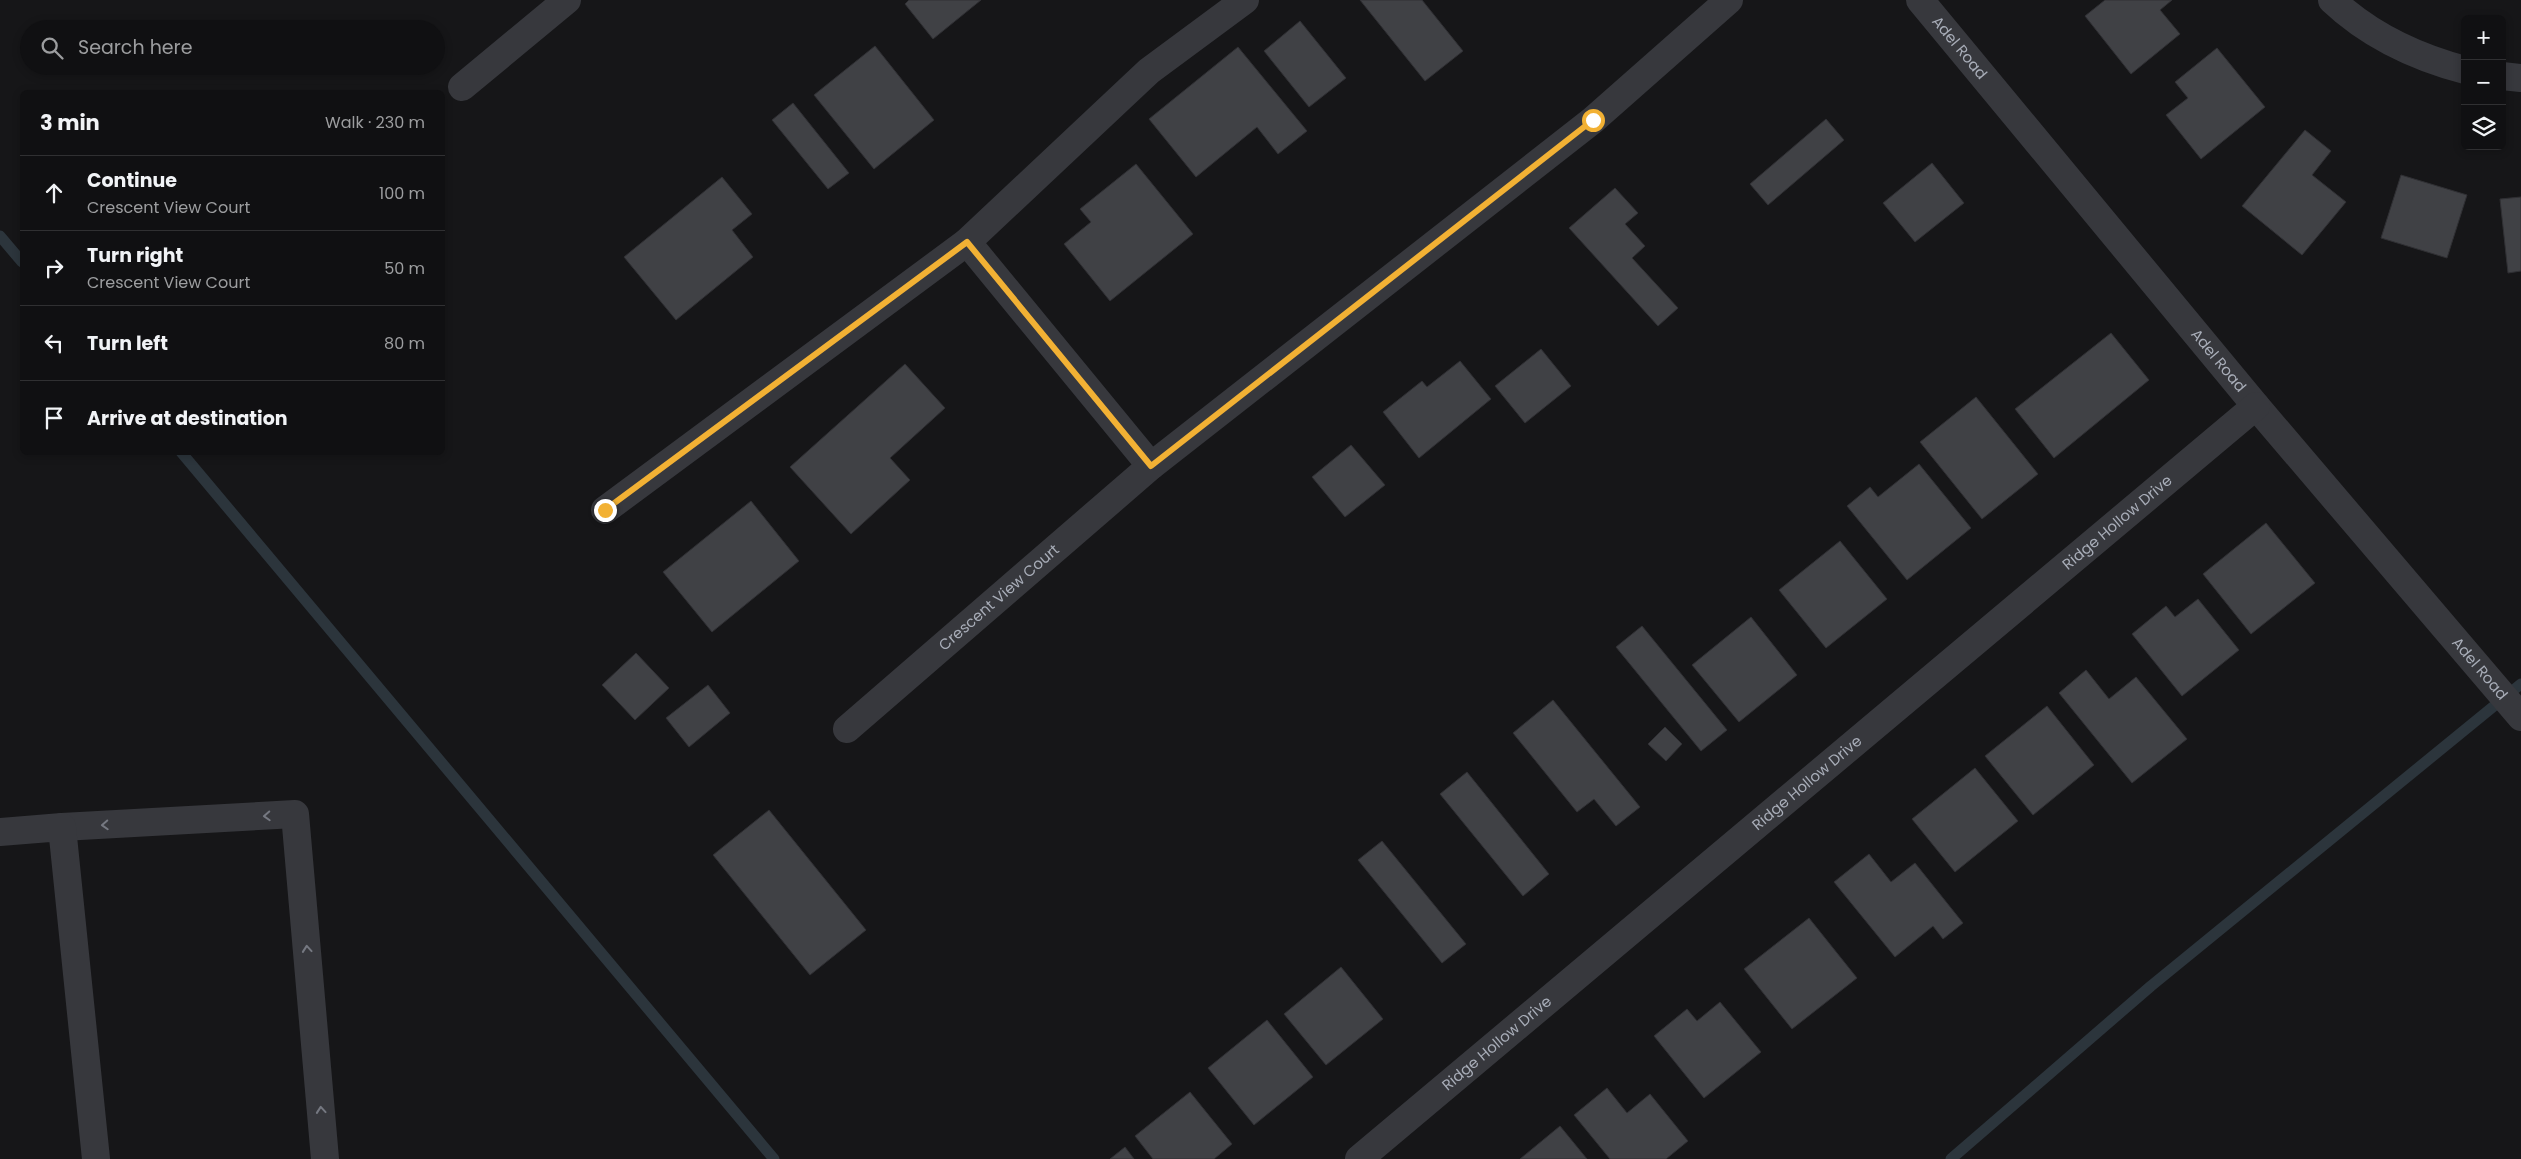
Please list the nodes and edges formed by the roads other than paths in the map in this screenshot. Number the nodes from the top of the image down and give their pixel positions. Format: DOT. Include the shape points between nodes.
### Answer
graph roads {
  1 [pos="567,0"];
  2 [pos="1245,0"];
  3 [pos="1729,0"];
  4 [pos="1920,0"];
  5 [pos="2332,0"];
  6 [pos="2461,69"];
  7 [pos="462,88"];
  8 [pos="967,242"];
  9 [pos="2256,406"];
  10 [pos="1151,466"];
  11 [pos="605,510"];
  12 [pos="2521,717"];
  13 [pos="847,729"];
  14 [pos="62,827"];
  15 [pos="0,832"];
  16 [pos="96,1159"];
  17 [pos="325,1159"];
  18 [pos="1359,1159"];
  1 -- 7 [label="street"];
  2 -- 8 [label="street" via="1149,71"];
  3 -- 10 [label="street, Crescent View Court" via="1593,120"];
  4 -- 9 [label="street, Adel Road"];
  5 -- 6 [label="street" via="2390,42 2437,63"];
  8 -- 10 [label="street"];
  8 -- 11 [label="street"];
  9 -- 12 [label="street, Adel Road"];
  9 -- 18 [label="street, Ridge Hollow Drive"];
  10 -- 13 [label="street, Crescent View Court"];
  14 -- 15 [label="street"];
  14 -- 16 [label="street"];
  17 -- 14 [label="street, one-way" via="294,814"];
}
